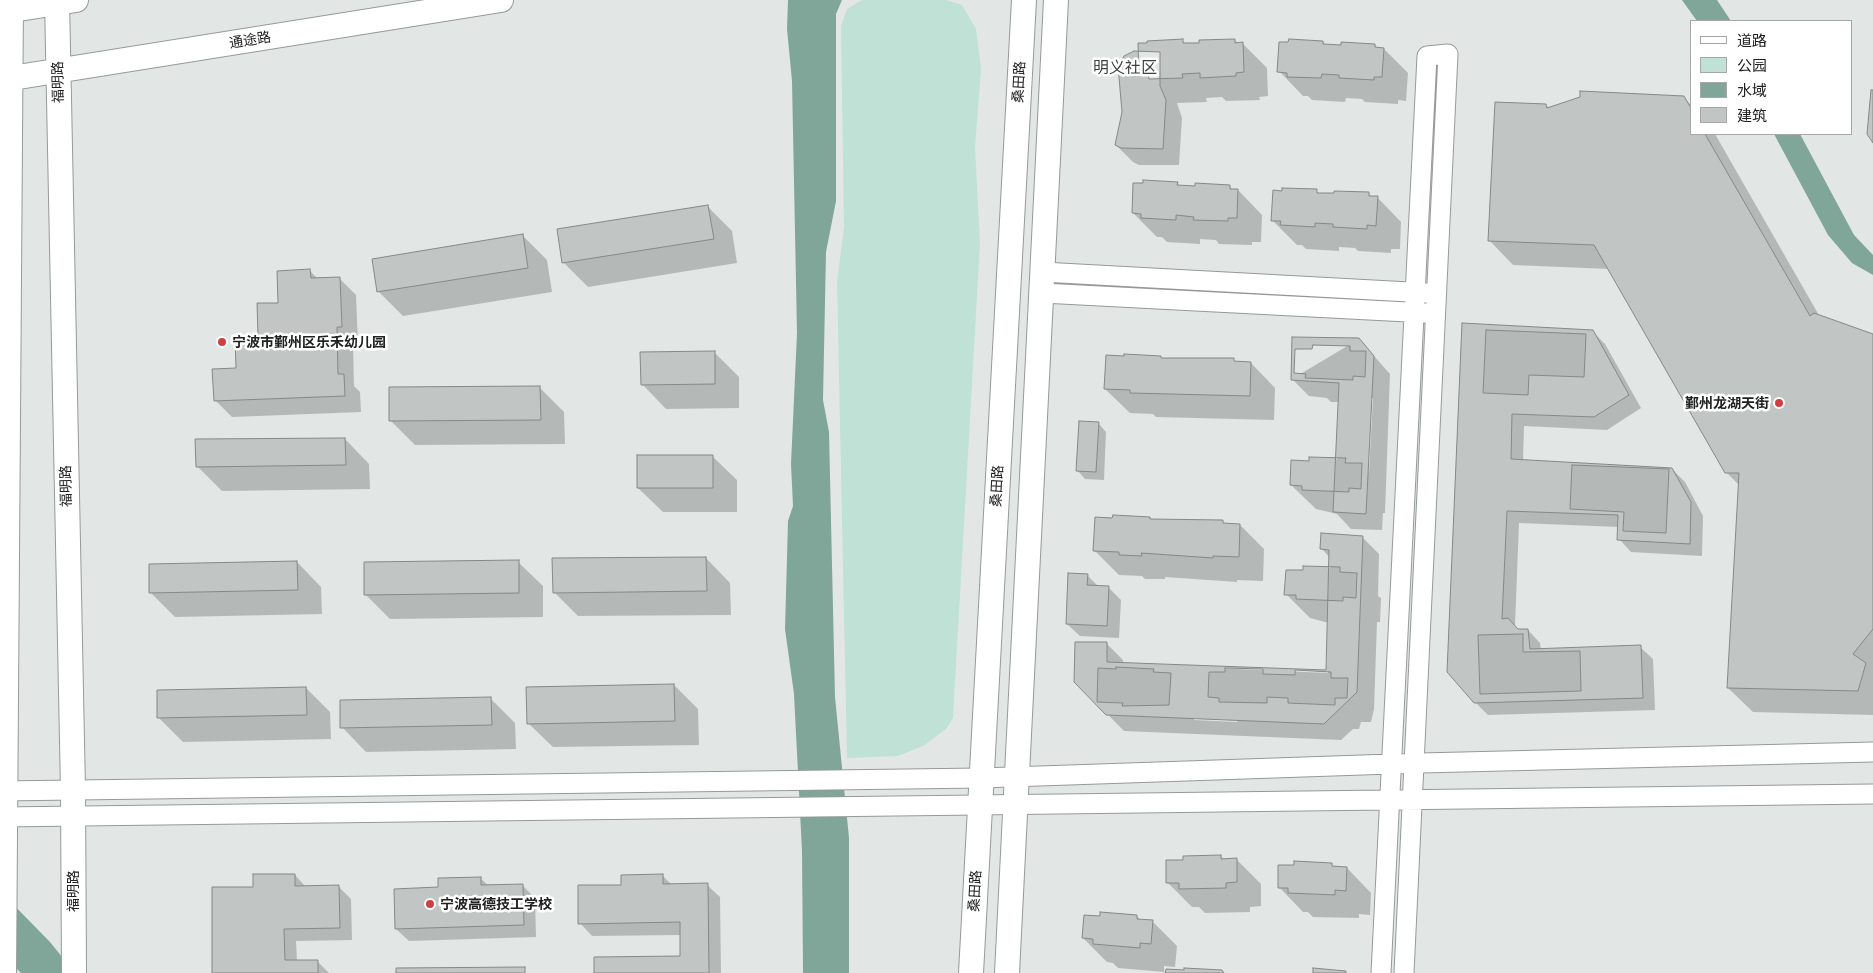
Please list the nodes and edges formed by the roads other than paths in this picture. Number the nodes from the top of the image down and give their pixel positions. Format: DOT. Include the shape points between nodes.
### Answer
graph roads {
  1 [pos="501,0"];
  2 [pos="1024,0"];
  3 [pos="1056,0"];
  4 [pos="63,1"];
  5 [pos="7,7"];
  6 [pos="57,71"];
  7 [pos="6,79"];
  8 [pos="1042,283"];
  9 [pos="1416,293"];
  10 [pos="1437,294"];
  11 [pos="1414,312"];
  12 [pos="1436,313"];
  13 [pos="1873,752"];
  14 [pos="1414,763"];
  15 [pos="1392,764"];
  16 [pos="1017,777"];
  17 [pos="981,778"];
  18 [pos="72,790"];
  19 [pos="2,791"];
  20 [pos="1873,794"];
  21 [pos="1413,799"];
  22 [pos="1390,800"];
  23 [pos="1016,805"];
  24 [pos="980,806"];
  25 [pos="73,816"];
  26 [pos="2,817"];
  27 [pos="4,973"];
  28 [pos="74,973"];
  29 [pos="971,973"];
  30 [pos="1007,973"];
  31 [pos="1381,973"];
  32 [pos="1404,973"];
  1 -- 6 [label="main road, 通途路"];
  2 -- 17 [label="main road, 桑田路"];
  3 -- 8 [label="main road"];
  4 -- 5 [label="main road"];
  4 -- 6 [label="main road, 福明路"];
  5 -- 7 [label="main road"];
  6 -- 7 [label="main road, 通途路"];
  6 -- 18 [label="main road, 福明路"];
  7 -- 19 [label="main road"];
  8 -- 9 [label="street"];
  8 -- 11 [label="street"];
  8 -- 16 [label="main road"];
  9 -- 10 [label="street"];
  9 -- 10 [label="street" via="1428,56 1448,54"];
  9 -- 11 [label="street"];
  10 -- 12 [label="street"];
  11 -- 12 [label="street"];
  11 -- 15 [label="street"];
  12 -- 14 [label="street"];
  13 -- 14 [label="street"];
  14 -- 15 [label="street"];
  14 -- 21 [label="street"];
  15 -- 16 [label="street"];
  15 -- 22 [label="street"];
  16 -- 17 [label="street"];
  16 -- 23 [label="main road"];
  17 -- 18 [label="street"];
  17 -- 24 [label="main road, 桑田路"];
  18 -- 19 [label="street"];
  18 -- 25 [label="main road, 福明路"];
  19 -- 26 [label="main road"];
  20 -- 21 [label="street"];
  21 -- 22 [label="street"];
  21 -- 32 [label="street"];
  22 -- 23 [label="street"];
  22 -- 31 [label="street"];
  23 -- 24 [label="street"];
  23 -- 30 [label="main road"];
  24 -- 25 [label="street"];
  24 -- 29 [label="main road, 桑田路"];
  25 -- 26 [label="street"];
  25 -- 28 [label="main road, 福明路"];
  26 -- 27 [label="main road"];
}
